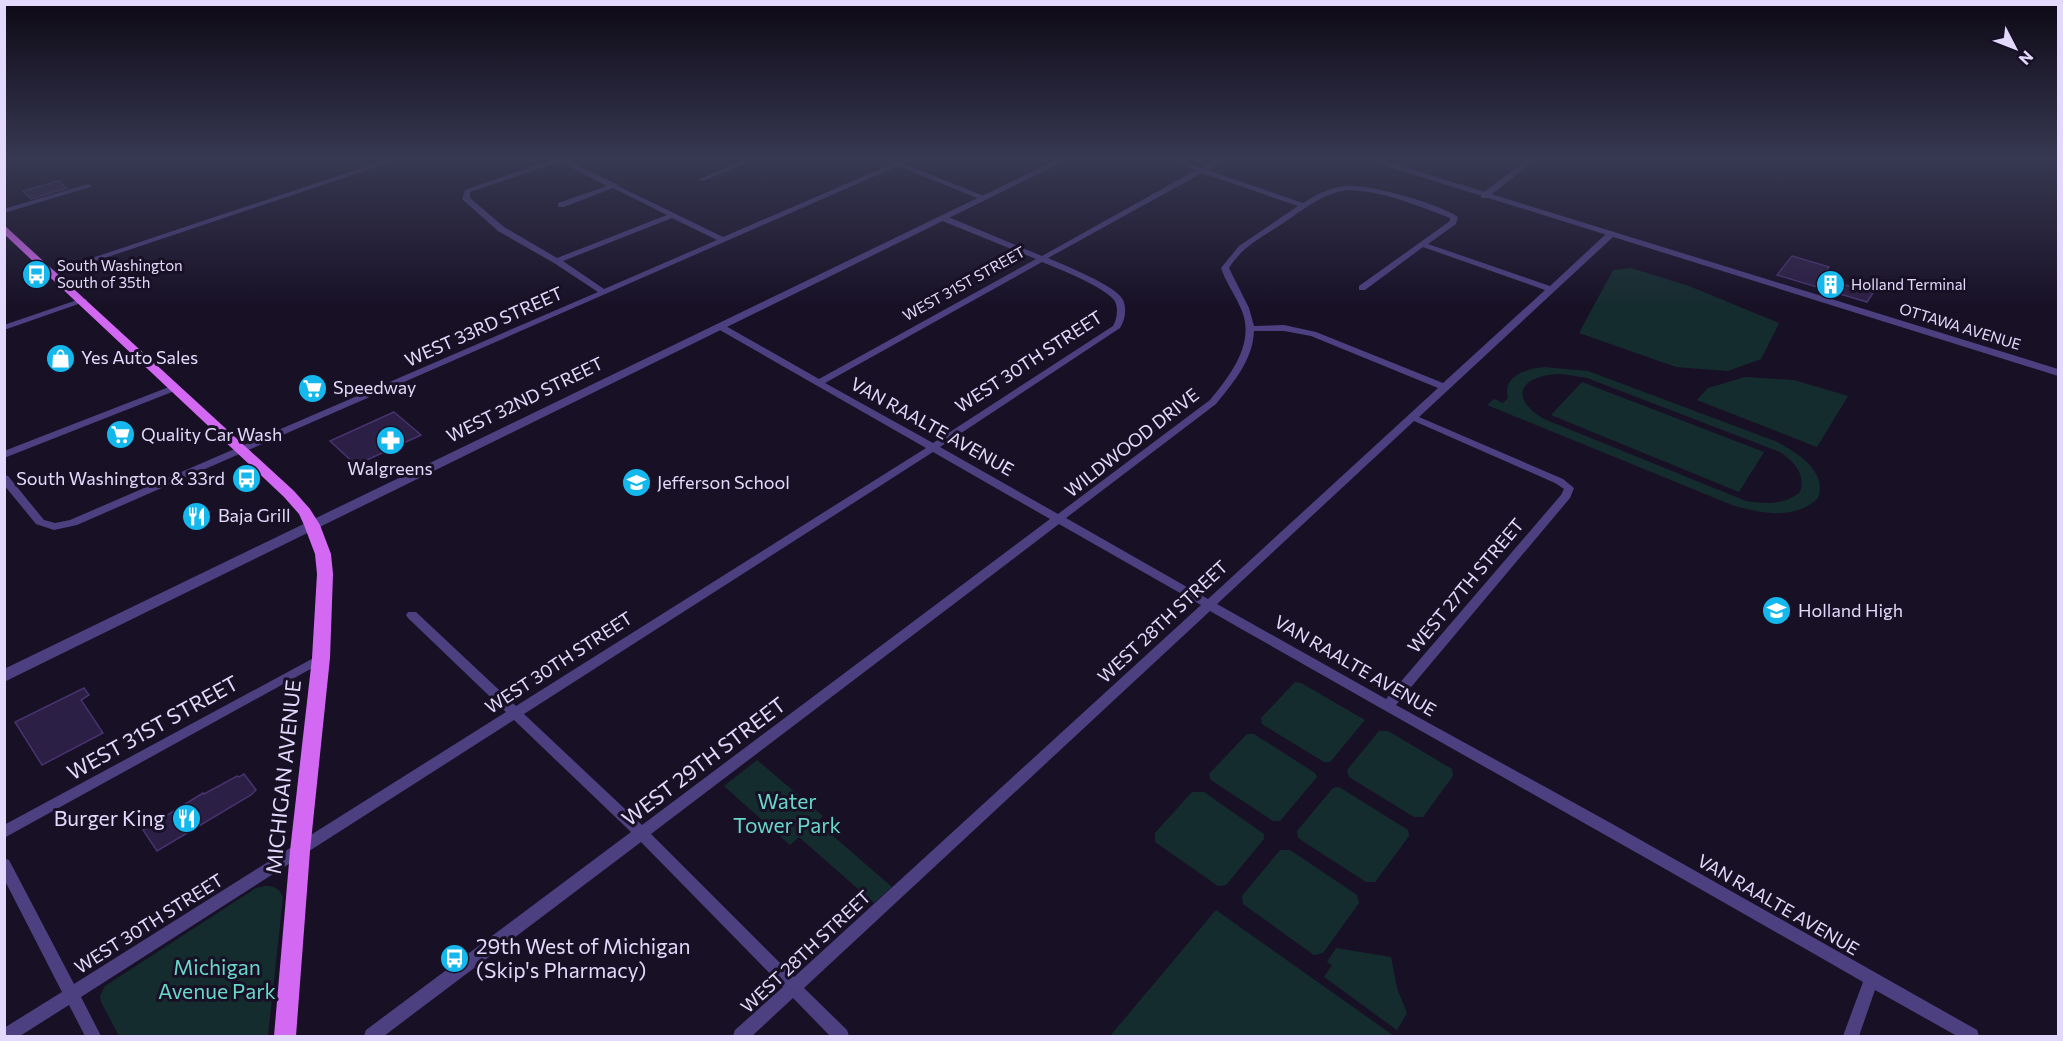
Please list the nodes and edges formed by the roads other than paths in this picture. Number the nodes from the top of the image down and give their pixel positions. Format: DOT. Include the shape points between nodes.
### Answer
graph roads {
  1 [pos="247,209"];
  2 [pos="477,209"];
  3 [pos="661,209"];
  4 [pos="796,209"];
  5 [pos="963,209"];
  6 [pos="1133,209"];
  7 [pos="1301,209"];
  8 [pos="1428,209"];
  9 [pos="1524,209"];
  10 [pos="673,215"];
  11 [pos="943,218"];
  12 [pos="4,228"];
  13 [pos="1610,236"];
  14 [pos="723,240"];
  15 [pos="1421,244"];
  16 [pos="1041,260"];
  17 [pos="557,261"];
  18 [pos="51,273"];
  19 [pos="1362,288"];
  20 [pos="1550,289"];
  21 [pos="604,292"];
  22 [pos="83,301"];
  23 [pos="721,327"];
  24 [pos="4,328"];
  25 [pos="1250,329"];
  26 [pos="2058,373"];
  27 [pos="818,383"];
  28 [pos="1444,387"];
  29 [pos="174,388"];
  30 [pos="1412,417"];
  31 [pos="932,448"];
  32 [pos="241,450"];
  33 [pos="4,455"];
  34 [pos="4,478"];
  35 [pos="1060,519"];
  36 [pos="312,525"];
  37 [pos="1210,604"];
  38 [pos="412,615"];
  39 [pos="321,658"];
  40 [pos="4,676"];
  41 [pos="1388,705"];
  42 [pos="516,712"];
  43 [pos="4,832"];
  44 [pos="641,833"];
  45 [pos="300,851"];
  46 [pos="4,864"];
  47 [pos="1871,980"];
  48 [pos="794,988"];
  49 [pos="72,995"];
  50 [pos="6,1036"];
  51 [pos="93,1036"];
  52 [pos="285,1036"];
  53 [pos="372,1036"];
  54 [pos="741,1036"];
  55 [pos="842,1036"];
  56 [pos="1851,1036"];
  57 [pos="1971,1036"];
  1 -- 18 [label="street"];
  2 -- 17 [label="street" via="514,238"];
  3 -- 10 [label="street"];
  4 -- 14 [label="street, WEST 33RD STREET"];
  5 -- 11 [label="street, WEST 32ND STREET"];
  6 -- 16 [label="street, WEST 31ST STREET"];
  7 -- 25 [label="street" via="1237,250 1226,268"];
  8 -- 15 [label="street" via="1455,217"];
  9 -- 13 [label="street, OTTAWA AVENUE"];
  10 -- 14 [label="street"];
  10 -- 17 [label="street"];
  11 -- 16 [label="street"];
  11 -- 23 [label="street, WEST 32ND STREET"];
  12 -- 18 [label="main road, MICHIGAN AVENUE"];
  13 -- 20 [label="street, WEST 28TH STREET"];
  13 -- 26 [label="street, OTTAWA AVENUE"];
  14 -- 21 [label="street, WEST 33RD STREET"];
  15 -- 19 [label="street"];
  15 -- 20 [label="street"];
  16 -- 27 [label="street, WEST 31ST STREET"];
  16 -- 31 [label="street, WEST 30TH STREET" via="1082,276 1117,296 1121,312 1116,328"];
  17 -- 21 [label="street"];
  18 -- 22 [label="main road, MICHIGAN AVENUE"];
  20 -- 28 [label="street, WEST 28TH STREET"];
  21 -- 32 [label="street, WEST 33RD STREET"];
  22 -- 24 [label="street"];
  22 -- 29 [label="main road, MICHIGAN AVENUE"];
  23 -- 27 [label="street, VAN RAALTE AVENUE"];
  23 -- 36 [label="street, WEST 32ND STREET"];
  25 -- 28 [label="street" via="1284,328 1313,334"];
  25 -- 35 [label="street, WILDWOOD DRIVE" via="1241,363 1213,402"];
  27 -- 31 [label="street, VAN RAALTE AVENUE"];
  28 -- 30 [label="street, WEST 28TH STREET"];
  29 -- 32 [label="main road, MICHIGAN AVENUE"];
  29 -- 33 [label="street"];
  30 -- 37 [label="street, WEST 28TH STREET"];
  30 -- 41 [label="street, WEST 27TH STREET" via="1569,488"];
  31 -- 35 [label="street, VAN RAALTE AVENUE"];
  31 -- 42 [label="street, WEST 30TH STREET"];
  32 -- 34 [label="street, WEST 33RD STREET" via="73,524 54,527 40,522"];
  32 -- 36 [label="main road, MICHIGAN AVENUE" via="289,494"];
  35 -- 37 [label="street, VAN RAALTE AVENUE"];
  35 -- 44 [label="street, WEST 29TH STREET"];
  36 -- 39 [label="main road, MICHIGAN AVENUE" via="323,554 325,574"];
  36 -- 40 [label="street, WEST 32ND STREET"];
  37 -- 41 [label="street, VAN RAALTE AVENUE"];
  37 -- 48 [label="street, WEST 28TH STREET"];
  38 -- 42 [label="street"];
  39 -- 43 [label="street, WEST 31ST STREET"];
  39 -- 45 [label="main road, MICHIGAN AVENUE"];
  41 -- 47 [label="street, VAN RAALTE AVENUE"];
  42 -- 44 [label="street"];
  42 -- 45 [label="street, WEST 30TH STREET"];
  44 -- 48 [label="street"];
  44 -- 53 [label="street, WEST 29TH STREET"];
  45 -- 49 [label="street, WEST 30TH STREET"];
  45 -- 52 [label="main road, MICHIGAN AVENUE"];
  46 -- 49 [label="street"];
  47 -- 56 [label="street"];
  47 -- 57 [label="street, VAN RAALTE AVENUE"];
  48 -- 54 [label="street, WEST 28TH STREET"];
  48 -- 55 [label="street"];
  49 -- 50 [label="street, WEST 30TH STREET"];
  49 -- 51 [label="street"];
}
